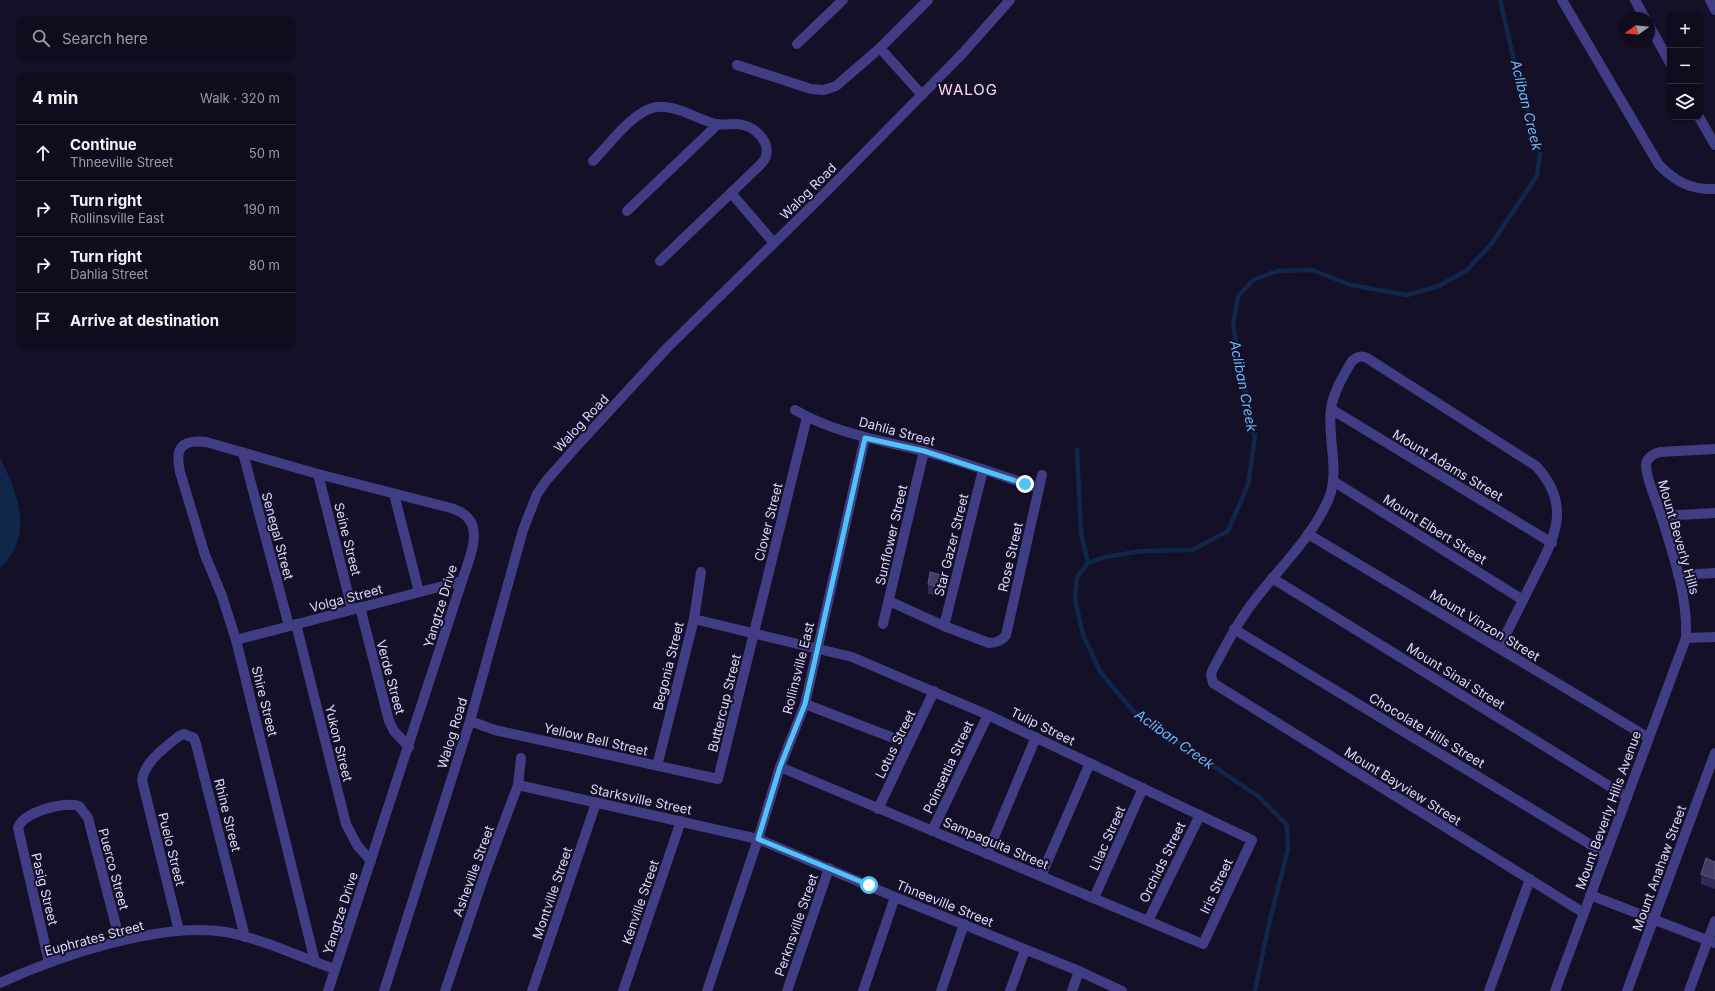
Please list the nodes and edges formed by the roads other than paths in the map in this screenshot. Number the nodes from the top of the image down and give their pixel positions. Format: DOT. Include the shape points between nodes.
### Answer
graph roads {
  1 [pos="843,0"];
  2 [pos="928,0"];
  3 [pos="1010,0"];
  4 [pos="1562,0"];
  5 [pos="1635,0"];
  6 [pos="1710,0"];
  7 [pos="1715,10"];
  8 [pos="1642,12"];
  9 [pos="1655,36"];
  10 [pos="797,44"];
  11 [pos="880,48"];
  12 [pos="1667,58"];
  13 [pos="737,65"];
  14 [pos="922,95"];
  15 [pos="1702,120"];
  16 [pos="718,124"];
  17 [pos="1715,145"];
  18 [pos="593,161"];
  19 [pos="1715,189"];
  20 [pos="731,193"];
  21 [pos="627,211"];
  22 [pos="774,243"];
  23 [pos="660,261"];
  24 [pos="1331,409"];
  25 [pos="795,410"];
  26 [pos="808,417"];
  27 [pos="865,438"];
  28 [pos="1715,449"];
  29 [pos="178,451"];
  30 [pos="924,451"];
  31 [pos="243,453"];
  32 [pos="983,470"];
  33 [pos="318,474"];
  34 [pos="1042,475"];
  35 [pos="1333,481"];
  36 [pos="1039,488"];
  37 [pos="394,494"];
  38 [pos="1715,513"];
  39 [pos="1662,516"];
  40 [pos="1308,534"];
  41 [pos="1552,543"];
  42 [pos="701,572"];
  43 [pos="1715,573"];
  44 [pos="1678,575"];
  45 [pos="1272,578"];
  46 [pos="462,581"];
  47 [pos="419,592"];
  48 [pos="1523,600"];
  49 [pos="888,601"];
  50 [pos="356,608"];
  51 [pos="694,619"];
  52 [pos="883,624"];
  53 [pos="292,625"];
  54 [pos="944,626"];
  55 [pos="1234,629"];
  56 [pos="754,633"];
  57 [pos="1715,637"];
  58 [pos="1686,638"];
  59 [pos="236,640"];
  60 [pos="818,648"];
  61 [pos="1499,648"];
  62 [pos="934,690"];
  63 [pos="805,704"];
  64 [pos="988,715"];
  65 [pos="470,721"];
  66 [pos="1036,737"];
  67 [pos="1649,738"];
  68 [pos="909,744"];
  69 [pos="409,747"];
  70 [pos="162,751"];
  71 [pos="1715,753"];
  72 [pos="521,758"];
  73 [pos="1090,764"];
  74 [pos="657,766"];
  75 [pos="780,767"];
  76 [pos="718,779"];
  77 [pos="518,784"];
  78 [pos="1143,788"];
  79 [pos="1627,797"];
  80 [pos="596,803"];
  81 [pos="878,808"];
  82 [pos="1200,815"];
  83 [pos="681,821"];
  84 [pos="20,823"];
  85 [pos="932,831"];
  86 [pos="758,839"];
  87 [pos="1252,840"];
  88 [pos="987,854"];
  89 [pos="1606,854"];
  90 [pos="371,860"];
  91 [pos="829,868"];
  92 [pos="1041,876"];
  93 [pos="1530,879"];
  94 [pos="1590,895"];
  95 [pos="895,897"];
  96 [pos="1094,898"];
  97 [pos="1584,913"];
  98 [pos="1654,919"];
  99 [pos="1148,921"];
  100 [pos="1715,921"];
  101 [pos="964,924"];
  102 [pos="179,930"];
  103 [pos="245,937"];
  104 [pos="120,941"];
  105 [pos="1712,941"];
  106 [pos="1203,944"];
  107 [pos="1025,950"];
  108 [pos="49,962"];
  109 [pos="315,962"];
  110 [pos="336,969"];
  111 [pos="1079,971"];
  112 [pos="0,983"];
  113 [pos="328,991"];
  114 [pos="384,991"];
  115 [pos="445,991"];
  116 [pos="532,991"];
  117 [pos="623,991"];
  118 [pos="707,991"];
  119 [pos="787,991"];
  120 [pos="864,991"];
  121 [pos="941,991"];
  122 [pos="1010,991"];
  123 [pos="1072,991"];
  124 [pos="1122,991"];
  125 [pos="1489,991"];
  126 [pos="1555,991"];
  127 [pos="1627,991"];
  128 [pos="1688,991"];
  1 -- 10 [label="street"];
  2 -- 11 [label="street"];
  3 -- 14 [label="street, Walog Road"];
  4 -- 19 [label="street" via="1659,165 1680,183 1692,188"];
  5 -- 8 [label="street"];
  6 -- 7 [label="street"];
  9 -- 12 [label="street"];
  11 -- 13 [label="street" via="836,86 824,90 811,89"];
  11 -- 14 [label="street"];
  14 -- 22 [label="street, Walog Road"];
  15 -- 17 [label="street"];
  16 -- 18 [label="street" via="671,108 653,107 634,118"];
  16 -- 20 [label="street" via="744,125 754,129 767,149 766,157 759,166"];
  16 -- 21 [label="street"];
  20 -- 22 [label="street"];
  20 -- 23 [label="street"];
  22 -- 65 [label="street, Walog Road" via="667,348 546,480 537,494 523,530"];
  24 -- 35 [label="street"];
  24 -- 41 [label="street, Mount Adams Street"];
  24 -- 41 [label="street" via="1334,396 1352,361 1360,356 1367,358 1536,466 1551,487 1555,500 1557,523"];
  25 -- 26 [label="street, Dahlia Street"];
  26 -- 27 [label="street, Dahlia Street"];
  26 -- 56 [label="street, Clover Street"];
  27 -- 30 [label="street, Dahlia Street"];
  27 -- 60 [label="street, Rollinsville East"];
  28 -- 39 [label="street, Mount Beverly Hills" via="1660,452 1648,459 1646,466"];
  29 -- 31 [label="street, Yangtze Drive" via="186,444 198,441"];
  29 -- 59 [label="street, Shire Street" via="177,460 198,536"];
  30 -- 32 [label="street, Dahlia Street"];
  30 -- 49 [label="street, Sunflower Street"];
  31 -- 33 [label="street, Yangtze Drive"];
  31 -- 53 [label="street, Senegal Street"];
  32 -- 36 [label="street, Dahlia Street"];
  32 -- 54 [label="street, Star Gazer Street"];
  33 -- 37 [label="street, Yangtze Drive"];
  33 -- 50 [label="street, Seine Street"];
  34 -- 36 [label="street, Rose Street"];
  35 -- 40 [label="street" via="1325,506"];
  35 -- 48 [label="street, Mount Elbert Street"];
  36 -- 54 [label="street, Rose Street" via="1003,640 989,643"];
  37 -- 46 [label="street, Yangtze Drive" via="450,508 468,517 472,524 474,541"];
  37 -- 47 [label="street"];
  38 -- 39 [label="street"];
  39 -- 44 [label="street, Mount Beverly Hills"];
  40 -- 45 [label="street"];
  40 -- 61 [label="street, Mount Vinzon Street"];
  41 -- 48 [label="street"];
  42 -- 51 [label="street, Begonia Street"];
  43 -- 44 [label="street"];
  44 -- 58 [label="street, Mount Beverly Hills" via="1685,609"];
  45 -- 55 [label="street"];
  45 -- 79 [label="street, Mount Sinai Street"];
  46 -- 47 [label="street, Volga Street"];
  46 -- 69 [label="street, Yangtze Drive"];
  47 -- 50 [label="street, Volga Street"];
  48 -- 61 [label="street"];
  49 -- 52 [label="street, Sunflower Street"];
  49 -- 54 [label="street"];
  50 -- 53 [label="street, Volga Street"];
  50 -- 69 [label="street, Verde Street" via="389,721 394,731"];
  51 -- 56 [label="street, Tulip Street"];
  51 -- 74 [label="street, Begonia Street"];
  53 -- 59 [label="street, Volga Street"];
  53 -- 90 [label="street, Yukon Street" via="346,824 356,845"];
  55 -- 89 [label="street, Chocolate Hills Street"];
  55 -- 93 [label="street, Mount Bayview Street" via="1212,671 1211,679 1216,686"];
  56 -- 60 [label="street, Tulip Street"];
  56 -- 76 [label="street, Buttercup Street"];
  57 -- 58 [label="street"];
  58 -- 67 [label="street, Mount Beverly Hills Avenue"];
  59 -- 109 [label="street, Shire Street"];
  60 -- 62 [label="street, Tulip Street" via="852,657"];
  60 -- 63 [label="street, Rollinsville East"];
  61 -- 67 [label="street, Mount Vinzon Street"];
  62 -- 64 [label="street, Tulip Street"];
  62 -- 68 [label="street, Lotus Street"];
  63 -- 68 [label="street"];
  63 -- 75 [label="street, Rollinsville East"];
  64 -- 66 [label="street, Tulip Street"];
  64 -- 85 [label="street, Poinsettia Street"];
  65 -- 74 [label="street, Yellow Bell Street" via="495,730"];
  65 -- 114 [label="street, Walog Road"];
  66 -- 73 [label="street, Tulip Street"];
  66 -- 88 [label="street"];
  67 -- 79 [label="street, Mount Beverly Hills Avenue"];
  68 -- 81 [label="street, Lotus Street"];
  69 -- 90 [label="street, Yangtze Drive"];
  70 -- 102 [label="street, Puelo Street" via="143,773 144,788"];
  70 -- 103 [label="street, Rhine Street" via="179,736 184,734 194,738"];
  71 -- 98 [label="street, Mount Anahaw Street"];
  72 -- 77 [label="street, Asheville Street"];
  73 -- 78 [label="street, Tulip Street"];
  73 -- 92 [label="street"];
  74 -- 76 [label="street, Yellow Bell Street"];
  75 -- 81 [label="street, Sampaguita Street"];
  75 -- 86 [label="street, Rollinsville East"];
  77 -- 80 [label="street, Starksville Street"];
  77 -- 115 [label="street, Asheville Street"];
  78 -- 82 [label="street, Tulip Street"];
  78 -- 96 [label="street, Lilac Street"];
  79 -- 89 [label="street, Mount Beverly Hills Avenue"];
  80 -- 83 [label="street, Starksville Street"];
  80 -- 116 [label="street, Montville Street"];
  81 -- 85 [label="street, Sampaguita Street"];
  82 -- 87 [label="street, Tulip Street"];
  82 -- 99 [label="street, Orchids Street"];
  83 -- 86 [label="street, Starksville Street"];
  83 -- 117 [label="street, Kenville Street"];
  84 -- 104 [label="street, Puerco Street" via="30,815 66,804 79,806 88,818"];
  84 -- 108 [label="street, Pasig Street" via="18,834"];
  85 -- 88 [label="street, Sampaguita Street"];
  86 -- 91 [label="street, Thneeville Street"];
  86 -- 118 [label="street, Rollinsville East"];
  87 -- 106 [label="street, Iris Street"];
  88 -- 92 [label="street, Sampaguita Street"];
  89 -- 94 [label="street, Mount Beverly Hills Avenue"];
  90 -- 110 [label="street, Yangtze Drive"];
  91 -- 95 [label="street, Thneeville Street"];
  91 -- 119 [label="street, Perknsville Street"];
  92 -- 96 [label="street, Sampaguita Street"];
  93 -- 97 [label="street, Mount Bayview Street"];
  93 -- 125 [label="street"];
  94 -- 97 [label="street, Mount Beverly Hills Avenue"];
  94 -- 98 [label="street"];
  95 -- 101 [label="street, Thneeville Street"];
  95 -- 120 [label="street"];
  96 -- 99 [label="street, Sampaguita Street"];
  97 -- 126 [label="street, Mount Beverly Hills Avenue"];
  98 -- 105 [label="street"];
  98 -- 127 [label="street, Mount Anahaw Street"];
  99 -- 106 [label="street, Sampaguita Street"];
  100 -- 105 [label="street"];
  101 -- 107 [label="street, Thneeville Street"];
  101 -- 121 [label="street"];
  102 -- 103 [label="street, Euphrates Street" via="204,930"];
  102 -- 104 [label="street, Euphrates Street"];
  103 -- 109 [label="street, Euphrates Street"];
  104 -- 108 [label="street, Euphrates Street"];
  105 -- 128 [label="street"];
  107 -- 111 [label="street, Thneeville Street"];
  107 -- 122 [label="street"];
  108 -- 112 [label="street, Euphrates Street"];
  109 -- 110 [label="street, Euphrates Street"];
  110 -- 113 [label="street, Yangtze Drive"];
  111 -- 123 [label="street"];
  111 -- 124 [label="street, Thneeville Street"];
}
